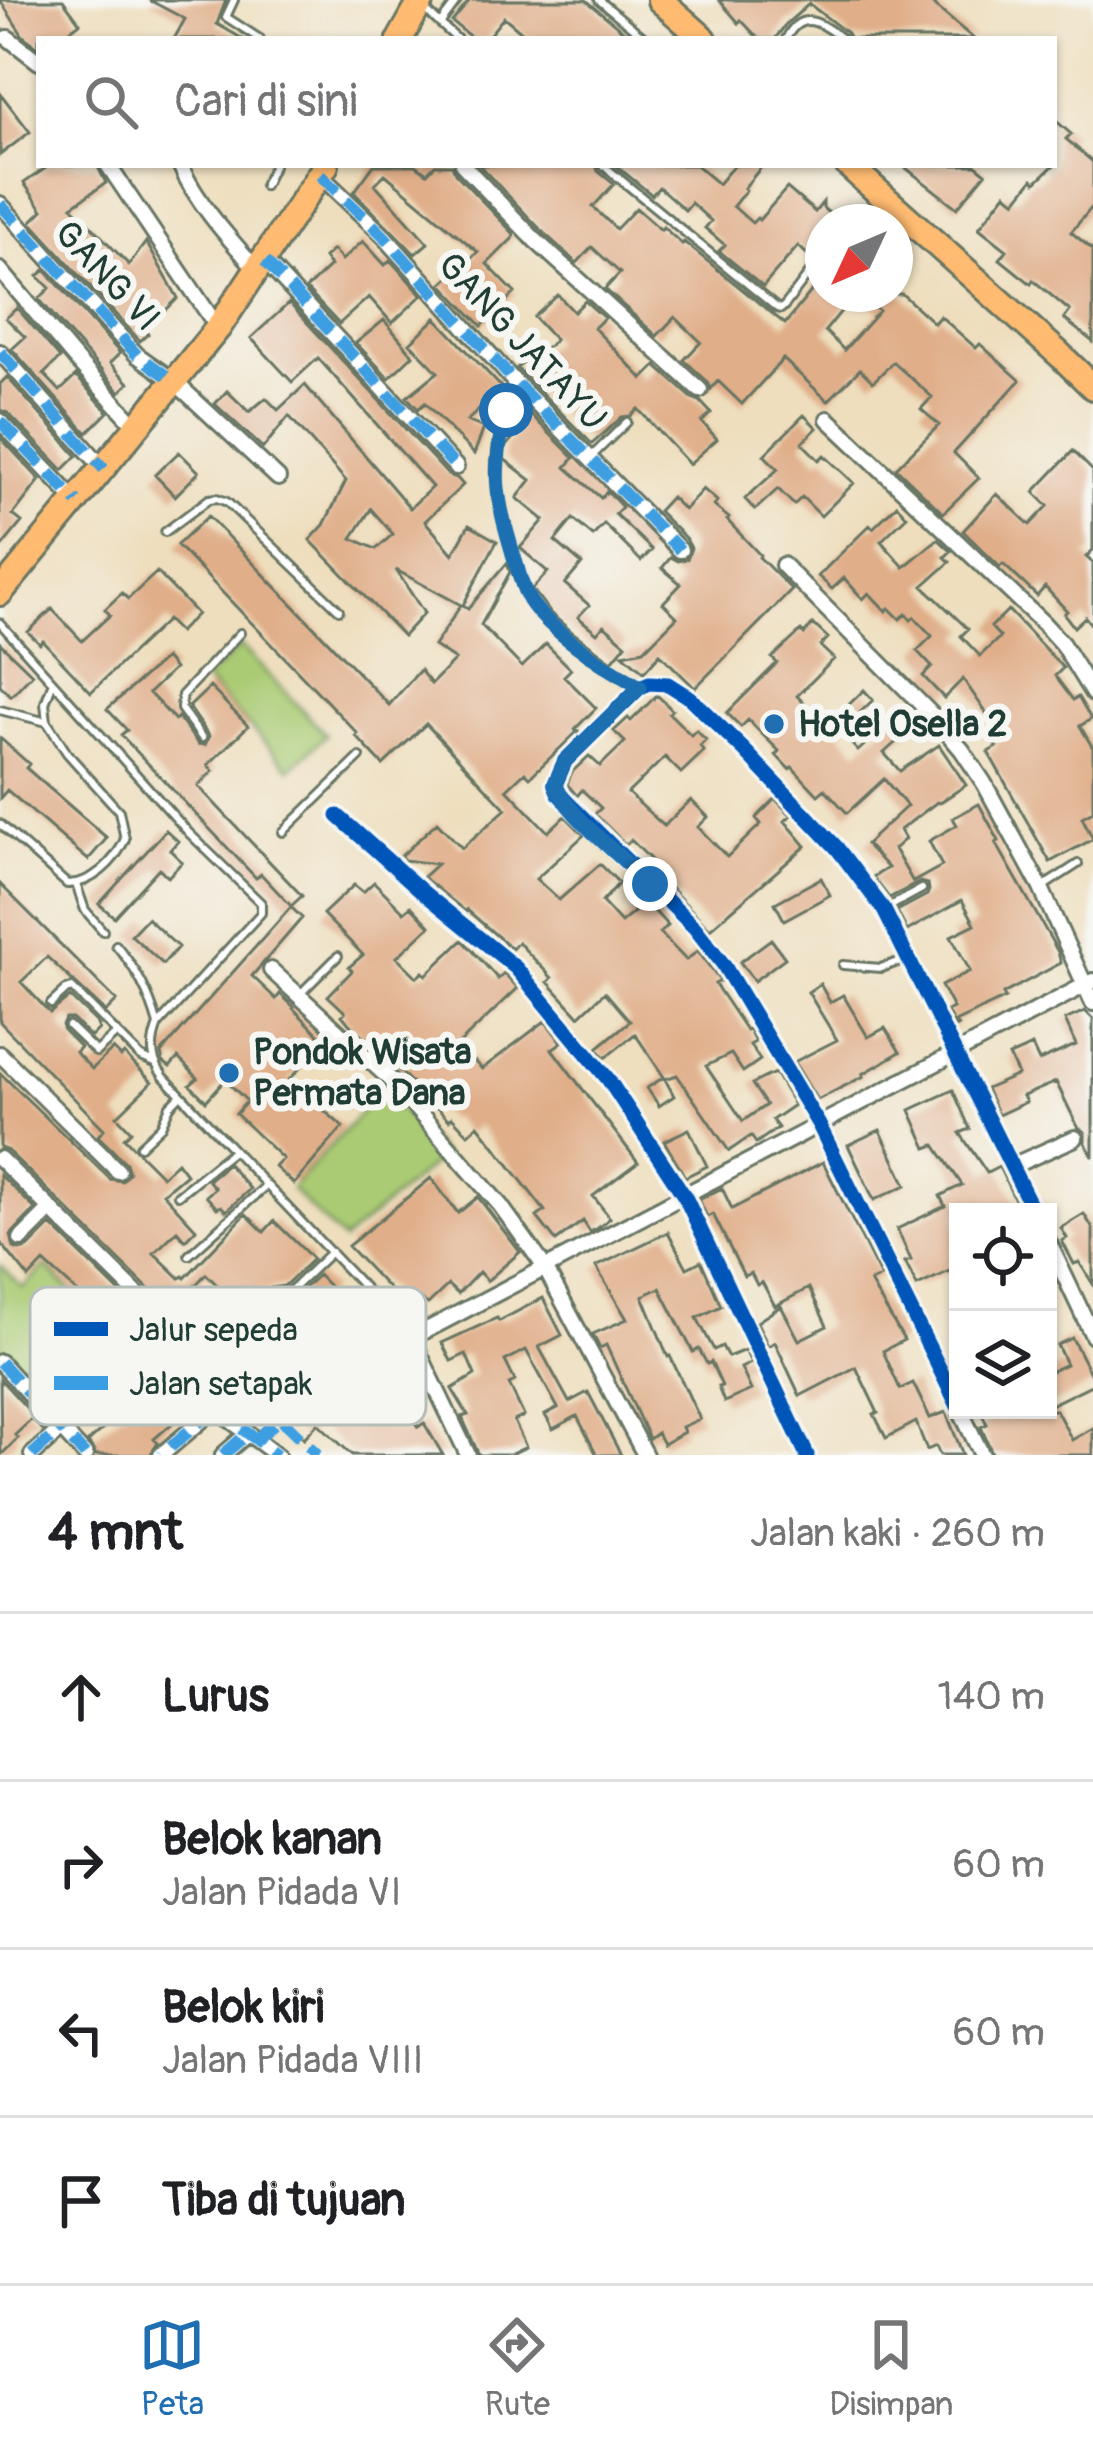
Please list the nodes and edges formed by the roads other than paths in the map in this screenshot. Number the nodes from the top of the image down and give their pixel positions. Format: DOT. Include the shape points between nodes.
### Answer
graph roads {
  1 [pos="234,0"];
  2 [pos="458,0"];
  3 [pos="600,0"];
  4 [pos="660,0"];
  5 [pos="421,2"];
  6 [pos="440,24"];
  7 [pos="255,36"];
  8 [pos="402,36"];
  9 [pos="454,36"];
  10 [pos="642,36"];
  11 [pos="701,36"];
  12 [pos="788,36"];
  13 [pos="838,36"];
  14 [pos="8,38"];
  15 [pos="36,60"];
  16 [pos="110,168"];
  17 [pos="182,168"];
  18 [pos="273,168"];
  19 [pos="467,168"];
  20 [pos="607,168"];
  21 [pos="851,168"];
  22 [pos="323,170"];
  23 [pos="264,186"];
  24 [pos="0,204"];
  25 [pos="261,266"];
  26 [pos="0,270"];
  27 [pos="805,279"];
  28 [pos="218,328"];
  29 [pos="0,352"];
  30 [pos="511,378"];
  31 [pos="175,382"];
  32 [pos="1093,387"];
  33 [pos="700,390"];
  34 [pos="828,419"];
  35 [pos="0,421"];
  36 [pos="627,422"];
  37 [pos="138,428"];
  38 [pos="590,458"];
  39 [pos="456,467"];
  40 [pos="104,469"];
  41 [pos="278,478"];
  42 [pos="76,502"];
  43 [pos="165,532"];
  44 [pos="680,550"];
  45 [pos="783,565"];
  46 [pos="0,593"];
  47 [pos="339,610"];
  48 [pos="0,622"];
  49 [pos="240,633"];
  50 [pos="53,682"];
  51 [pos="640,687"];
  52 [pos="1093,694"];
  53 [pos="0,710"];
  54 [pos="47,722"];
  55 [pos="202,738"];
  56 [pos="360,757"];
  57 [pos="338,816"];
  58 [pos="0,824"];
  59 [pos="283,832"];
  60 [pos="1078,864"];
  61 [pos="76,884"];
  62 [pos="1040,888"];
  63 [pos="922,889"];
  64 [pos="884,910"];
  65 [pos="103,931"];
  66 [pos="116,945"];
  67 [pos="338,956"];
  68 [pos="909,957"];
  69 [pos="843,965"];
  70 [pos="271,970"];
  71 [pos="1089,983"];
  72 [pos="300,994"];
  73 [pos="1093,1003"];
  74 [pos="51,1004"];
  75 [pos="158,1025"];
  76 [pos="69,1026"];
  77 [pos="117,1033"];
  78 [pos="955,1052"];
  79 [pos="0,1054"];
  80 [pos="155,1063"];
  81 [pos="14,1069"];
  82 [pos="0,1083"];
  83 [pos="181,1095"];
  84 [pos="819,1125"];
  85 [pos="1075,1138"];
  86 [pos="140,1146"];
  87 [pos="233,1150"];
  88 [pos="0,1159"];
  89 [pos="1012,1166"];
  90 [pos="118,1171"];
  91 [pos="266,1186"];
  92 [pos="178,1196"];
  93 [pos="685,1197"];
  94 [pos="1030,1203"];
  95 [pos="51,1210"];
  96 [pos="21,1239"];
  97 [pos="331,1252"];
  98 [pos="189,1255"];
  99 [pos="1057,1260"];
  100 [pos="544,1266"];
  101 [pos="130,1287"];
  102 [pos="294,1287"];
  103 [pos="364,1287"];
  104 [pos="426,1328"];
  105 [pos="1093,1336"];
  106 [pos="0,1361"];
  107 [pos="426,1367"];
  108 [pos="949,1388"];
  109 [pos="30,1393"];
  110 [pos="964,1419"];
  111 [pos="59,1425"];
  112 [pos="66,1425"];
  113 [pos="194,1425"];
  114 [pos="236,1425"];
  115 [pos="62,1428"];
  116 [pos="247,1434"];
  117 [pos="32,1455"];
  118 [pos="85,1455"];
  119 [pos="161,1455"];
  120 [pos="223,1455"];
  121 [pos="277,1455"];
  122 [pos="468,1455"];
  123 [pos="646,1455"];
  124 [pos="807,1455"];
  125 [pos="982,1455"];
  1 -- 7 [label="lane" via="226,17"];
  2 -- 6 [label="lane"];
  3 -- 10 [label="lane"];
  4 -- 11 [label="highway"];
  5 -- 6 [label="lane"];
  5 -- 8 [label="highway"];
  6 -- 9 [label="lane"];
  12 -- 13 [label="lane" via="813,20"];
  14 -- 15 [label="street"];
  16 -- 28 [label="street"];
  17 -- 25 [label="street" via="223,232"];
  18 -- 23 [label="lane"];
  19 -- 33 [label="street"];
  20 -- 27 [label="lane" via="777,308"];
  21 -- 32 [label="highway"];
  22 -- 25 [label="highway"];
  22 -- 30 [label="street, GANG JATAYU"];
  24 -- 31 [label="street, GANG VI" via="137,355"];
  25 -- 28 [label="highway"];
  25 -- 39 [label="street"];
  26 -- 37 [label="street, GANG VI"];
  28 -- 31 [label="highway"];
  29 -- 40 [label="street"];
  30 -- 38 [label="street, GANG JATAYU"];
  30 -- 51 [label="lane" via="496,476 520,579 530,602 564,635"];
  31 -- 37 [label="highway"];
  31 -- 41 [label="street, GANG VI"];
  34 -- 52 [label="street" via="1043,622"];
  35 -- 42 [label="street"];
  36 -- 38 [label="lane"];
  37 -- 40 [label="highway"];
  38 -- 44 [label="street, GANG JATAYU"];
  40 -- 42 [label="highway"];
  42 -- 46 [label="highway"];
  43 -- 47 [label="lane" via="209,499 227,502"];
  45 -- 62 [label="street" via="962,750"];
  48 -- 50 [label="lane"];
  49 -- 55 [label="lane" via="182,695 181,709"];
  50 -- 54 [label="lane"];
  50 -- 75 [label="lane" via="263,908"];
  51 -- 64 [label="street" via="668,684 704,711 837,848"];
  51 -- 84 [label="street" via="565,761 559,794 695,928"];
  53 -- 54 [label="lane"];
  54 -- 61 [label="lane" via="123,819 121,848"];
  56 -- 59 [label="lane"];
  57 -- 93 [label="street" via="516,968 608,1078"];
  58 -- 61 [label="lane"];
  60 -- 62 [label="lane"];
  61 -- 65 [label="lane"];
  62 -- 71 [label="street"];
  63 -- 64 [label="lane"];
  64 -- 68 [label="street"];
  66 -- 75 [label="lane" via="146,988"];
  67 -- 72 [label="lane"];
  68 -- 69 [label="lane" via="880,968"];
  68 -- 78 [label="street"];
  70 -- 72 [label="street"];
  71 -- 73 [label="street"];
  71 -- 78 [label="street"];
  72 -- 100 [label="street" via="437,1131"];
  74 -- 77 [label="lane" via="72,988"];
  75 -- 80 [label="lane"];
  76 -- 77 [label="lane" via="96,1052"];
  77 -- 80 [label="lane"];
  78 -- 84 [label="street"];
  78 -- 89 [label="street"];
  79 -- 81 [label="street"];
  80 -- 83 [label="lane"];
  81 -- 82 [label="street"];
  81 -- 90 [label="street"];
  83 -- 86 [label="lane"];
  83 -- 87 [label="lane"];
  84 -- 93 [label="street"];
  84 -- 108 [label="street"];
  85 -- 89 [label="street"];
  87 -- 91 [label="lane"];
  87 -- 92 [label="lane"];
  88 -- 95 [label="street"];
  89 -- 94 [label="street"];
  91 -- 97 [label="lane"];
  91 -- 98 [label="lane"];
  93 -- 100 [label="street"];
  93 -- 124 [label="street"];
  95 -- 96 [label="street"];
  95 -- 101 [label="street"];
  97 -- 102 [label="lane"];
  97 -- 103 [label="lane"];
  99 -- 105 [label="street"];
  100 -- 104 [label="street"];
  100 -- 123 [label="street"];
  106 -- 109 [label="street"];
  107 -- 122 [label="street"];
  110 -- 125 [label="street"];
  111 -- 115 [label="street"];
  112 -- 115 [label="street"];
  113 -- 119 [label="street"];
  114 -- 116 [label="street"];
  115 -- 117 [label="street"];
  115 -- 118 [label="street"];
  116 -- 120 [label="street"];
  116 -- 121 [label="street"];
}
